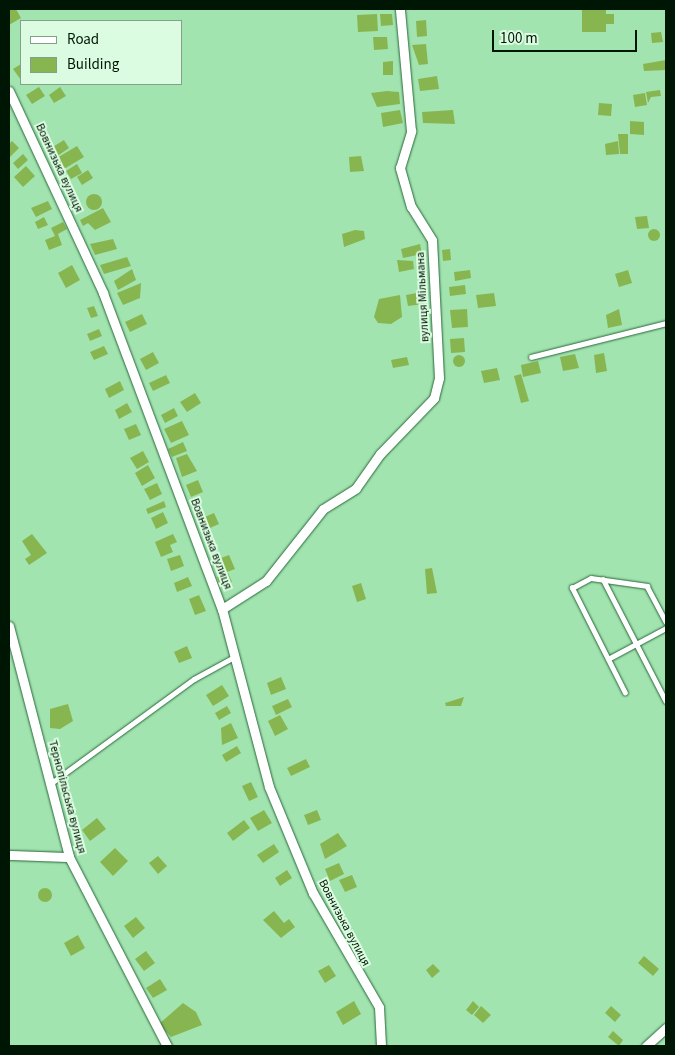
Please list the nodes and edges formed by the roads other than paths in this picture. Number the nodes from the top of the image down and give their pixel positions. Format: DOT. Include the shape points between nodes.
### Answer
graph roads {
  1 [pos="400,9"];
  2 [pos="9,91"];
  3 [pos="666,323"];
  4 [pos="531,357"];
  5 [pos="603,579"];
  6 [pos="222,609"];
  7 [pos="666,622"];
  8 [pos="9,626"];
  9 [pos="666,628"];
  10 [pos="636,644"];
  11 [pos="235,656"];
  12 [pos="608,658"];
  13 [pos="625,693"];
  14 [pos="666,701"];
  15 [pos="50,784"];
  16 [pos="9,855"];
  17 [pos="69,857"];
  18 [pos="666,1028"];
  19 [pos="167,1046"];
  20 [pos="381,1046"];
  21 [pos="646,1046"];
  1 -- 6 [label="street, вулиця Мільмана" via="411,131 401,176 411,207 432,240 439,378 434,398 380,454 356,488 323,509 266,581"];
  2 -- 6 [label="street, Вовнизька вулиця" via="102,293"];
  3 -- 4 [label="lane"];
  5 -- 7 [label="lane" via="647,586"];
  5 -- 10 [label="lane"];
  5 -- 12 [label="lane" via="591,578 572,588"];
  6 -- 11 [label="street, Вовнизька вулиця"];
  8 -- 15 [label="street, Тернопільська вулиця"];
  9 -- 10 [label="lane"];
  10 -- 12 [label="lane"];
  10 -- 14 [label="lane"];
  11 -- 15 [label="lane" via="194,679"];
  11 -- 20 [label="street, Вовнизька вулиця" via="269,787 313,893 379,1008"];
  12 -- 13 [label="lane"];
  15 -- 17 [label="street, Тернопільська вулиця"];
  16 -- 17 [label="street"];
  17 -- 19 [label="street, Тернопільська вулиця"];
  18 -- 21 [label="street"];
}
